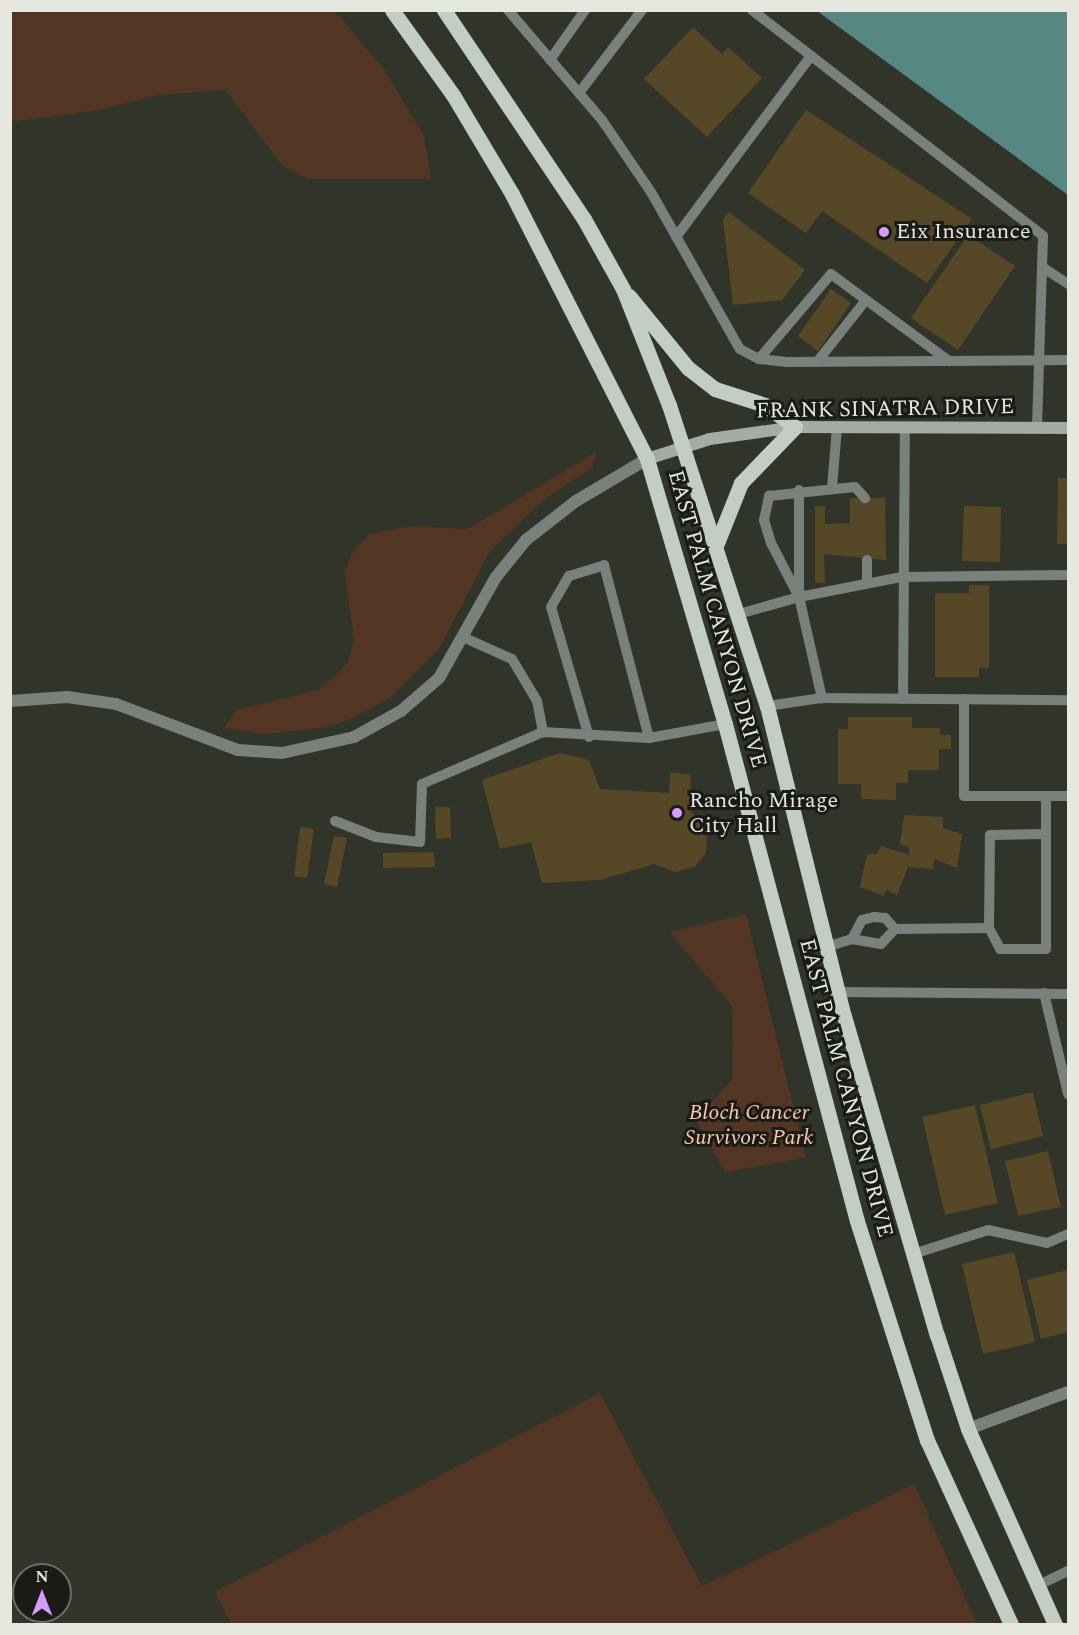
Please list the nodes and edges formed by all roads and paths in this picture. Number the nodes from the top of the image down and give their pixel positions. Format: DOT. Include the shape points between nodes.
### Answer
graph roads {
  1 [pos="392,10"];
  2 [pos="444,10"];
  3 [pos="508,10"];
  4 [pos="585,10"];
  5 [pos="642,10"];
  6 [pos="752,10"];
  7 [pos="811,56"];
  8 [pos="550,60"];
  9 [pos="579,93"];
  10 [pos="676,237"];
  11 [pos="1042,267"];
  12 [pos="1068,284"];
  13 [pos="623,289"];
  14 [pos="866,300"];
  15 [pos="759,359"];
  16 [pos="1039,360"];
  17 [pos="1068,360"];
  18 [pos="949,361"];
  19 [pos="817,362"];
  20 [pos="795,427"];
  21 [pos="837,427"];
  22 [pos="905,427"];
  23 [pos="1037,428"];
  24 [pos="1068,428"];
  25 [pos="683,446"];
  26 [pos="648,459"];
  27 [pos="832,488"];
  28 [pos="799,490"];
  29 [pos="865,498"];
  30 [pos="717,543"];
  31 [pos="867,560"];
  32 [pos="1068,575"];
  33 [pos="902,577"];
  34 [pos="867,582"];
  35 [pos="799,597"];
  36 [pos="739,614"];
  37 [pos="465,638"];
  38 [pos="822,698"];
  39 [pos="903,699"];
  40 [pos="964,699"];
  41 [pos="1068,700"];
  42 [pos="10,701"];
  43 [pos="767,706"];
  44 [pos="725,724"];
  45 [pos="543,732"];
  46 [pos="589,736"];
  47 [pos="649,738"];
  48 [pos="1047,796"];
  49 [pos="1068,796"];
  50 [pos="335,821"];
  51 [pos="1046,834"];
  52 [pos="989,928"];
  53 [pos="895,929"];
  54 [pos="852,939"];
  55 [pos="826,947"];
  56 [pos="837,992"];
  57 [pos="1044,993"];
  58 [pos="1068,994"];
  59 [pos="1068,1094"];
  60 [pos="1068,1234"];
  61 [pos="913,1254"];
  62 [pos="1068,1392"];
  63 [pos="968,1429"];
  64 [pos="1068,1571"];
  65 [pos="1037,1586"];
  66 [pos="1011,1624"];
  67 [pos="1054,1624"];
  1 -- 26 [label="main road, EAST PALM CANYON DRIVE" via="453,95 512,194"];
  2 -- 13 [label="main road, EAST PALM CANYON DRIVE" via="527,129"];
  3 -- 8 [label="lane"];
  4 -- 8 [label="lane"];
  5 -- 9 [label="lane"];
  6 -- 7 [label="lane"];
  7 -- 10 [label="lane"];
  7 -- 11 [label="lane" via="1043,236"];
  8 -- 9 [label="lane"];
  9 -- 10 [label="lane"];
  10 -- 15 [label="lane" via="728,334 740,349"];
  11 -- 12 [label="lane"];
  11 -- 16 [label="lane"];
  13 -- 20 [label="main road" via="688,368 715,389 765,405"];
  13 -- 25 [label="main road, EAST PALM CANYON DRIVE"];
  14 -- 15 [label="lane" via="831,274"];
  14 -- 18 [label="lane"];
  14 -- 19 [label="lane"];
  15 -- 19 [label="lane"];
  16 -- 17 [label="lane"];
  16 -- 18 [label="lane"];
  16 -- 23 [label="lane"];
  18 -- 19 [label="lane"];
  20 -- 21 [label="main road, FRANK SINATRA DRIVE"];
  20 -- 25 [label="main road, FRANK SINATRA DRIVE"];
  20 -- 30 [label="main road" via="741,483 729,524"];
  21 -- 22 [label="main road, FRANK SINATRA DRIVE"];
  21 -- 27 [label="lane"];
  22 -- 23 [label="main road, FRANK SINATRA DRIVE"];
  22 -- 33 [label="lane"];
  23 -- 24 [label="main road, FRANK SINATRA DRIVE"];
  25 -- 26 [label="main road, FRANK SINATRA DRIVE"];
  25 -- 30 [label="main road, EAST PALM CANYON DRIVE"];
  26 -- 37 [label="street, FRANK SINATRA DRIVE" via="576,501 526,540 496,577"];
  26 -- 44 [label="main road, EAST PALM CANYON DRIVE"];
  27 -- 28 [label="lane"];
  27 -- 29 [label="lane" via="855,488"];
  28 -- 35 [label="lane"];
  28 -- 35 [label="lane" via="769,496 764,520 782,571"];
  30 -- 36 [label="main road, EAST PALM CANYON DRIVE"];
  31 -- 34 [label="lane"];
  32 -- 33 [label="lane"];
  33 -- 34 [label="lane"];
  33 -- 39 [label="lane"];
  34 -- 35 [label="lane"];
  35 -- 36 [label="lane"];
  35 -- 38 [label="lane"];
  36 -- 43 [label="main road, EAST PALM CANYON DRIVE"];
  37 -- 42 [label="street, FRANK SINATRA DRIVE" via="427,690 379,725 326,746 282,753 211,743 90,699"];
  37 -- 45 [label="lane" via="512,659 537,701"];
  38 -- 39 [label="lane"];
  38 -- 43 [label="lane"];
  39 -- 40 [label="lane"];
  40 -- 41 [label="lane"];
  40 -- 48 [label="lane" via="964,796"];
  43 -- 55 [label="main road, EAST PALM CANYON DRIVE"];
  44 -- 47 [label="lane"];
  44 -- 66 [label="main road, EAST PALM CANYON DRIVE" via="860,1232 927,1440"];
  45 -- 46 [label="lane"];
  45 -- 50 [label="lane" via="422,784 420,842 376,837"];
  46 -- 47 [label="lane"];
  46 -- 47 [label="lane" via="551,607 569,576 604,566"];
  48 -- 49 [label="lane"];
  48 -- 51 [label="lane"];
  51 -- 52 [label="lane" via="990,835"];
  51 -- 52 [label="lane" via="1047,949 1000,949"];
  52 -- 53 [label="lane"];
  53 -- 54 [label="lane" via="881,944"];
  53 -- 54 [label="lane" via="885,918 874,917 862,920"];
  54 -- 55 [label="lane"];
  55 -- 56 [label="main road, EAST PALM CANYON DRIVE"];
  56 -- 57 [label="lane"];
  56 -- 61 [label="main road, EAST PALM CANYON DRIVE"];
  57 -- 58 [label="lane"];
  57 -- 59 [label="lane"];
  60 -- 61 [label="lane" via="1047,1243 988,1230"];
  61 -- 63 [label="main road, EAST PALM CANYON DRIVE"];
  62 -- 63 [label="street"];
  63 -- 65 [label="main road, EAST PALM CANYON DRIVE"];
  64 -- 65 [label="lane"];
  65 -- 67 [label="main road, EAST PALM CANYON DRIVE"];
}
